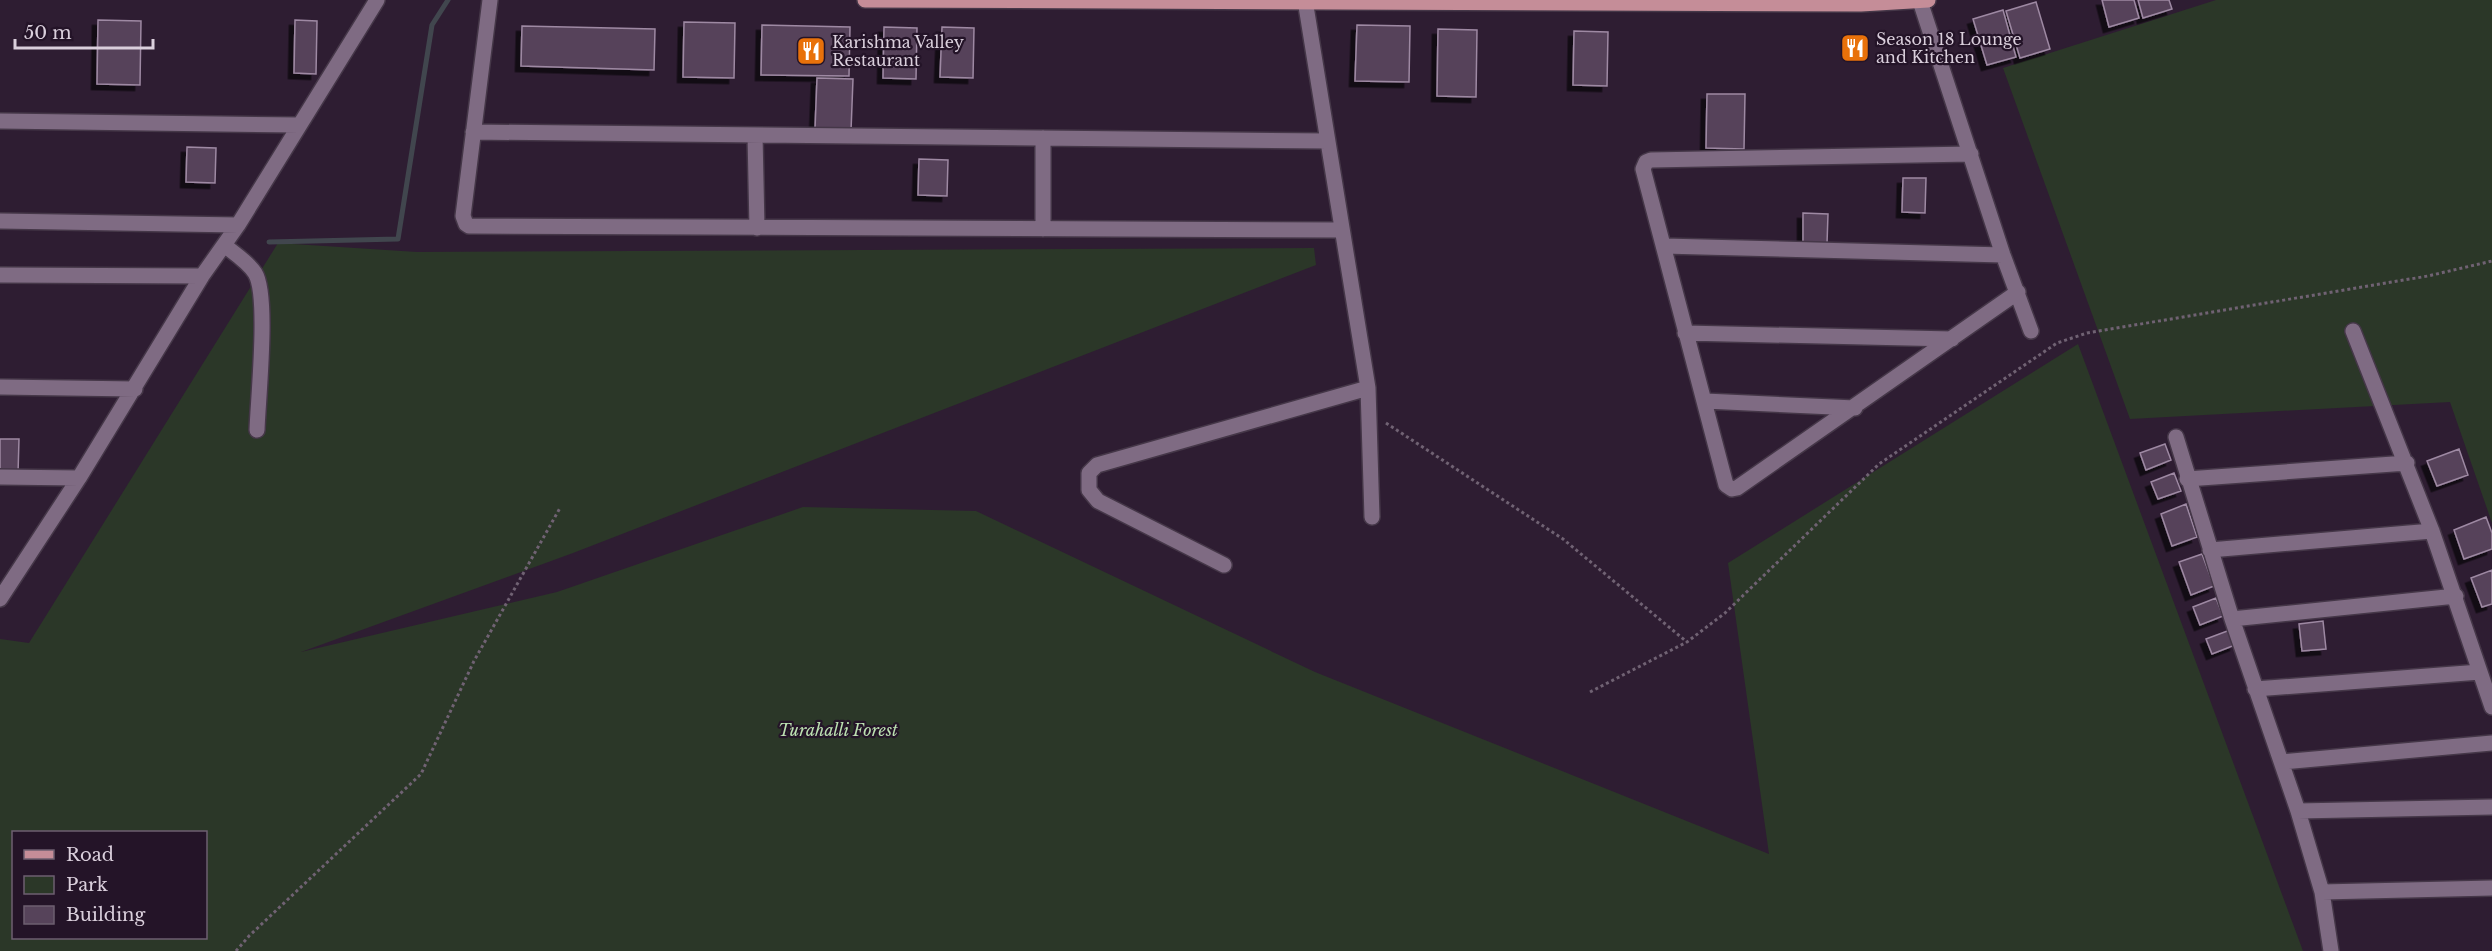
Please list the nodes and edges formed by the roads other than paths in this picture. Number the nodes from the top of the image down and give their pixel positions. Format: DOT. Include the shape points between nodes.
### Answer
graph roads {
  1 [pos="377,0"];
  2 [pos="490,0"];
  3 [pos="865,0"];
  4 [pos="1305,1"];
  5 [pos="1924,1"];
  6 [pos="1842,2"];
  7 [pos="0,121"];
  8 [pos="299,125"];
  9 [pos="473,132"];
  10 [pos="755,135"];
  11 [pos="1043,138"];
  12 [pos="1328,141"];
  13 [pos="1971,154"];
  14 [pos="0,221"];
  15 [pos="238,225"];
  16 [pos="757,228"];
  17 [pos="1043,229"];
  18 [pos="1342,230"];
  19 [pos="224,245"];
  20 [pos="1664,246"];
  21 [pos="2003,255"];
  22 [pos="0,275"];
  23 [pos="202,276"];
  24 [pos="2018,292"];
  25 [pos="2031,331"];
  26 [pos="2354,331"];
  27 [pos="1685,333"];
  28 [pos="1952,339"];
  29 [pos="0,387"];
  30 [pos="1368,388"];
  31 [pos="135,389"];
  32 [pos="1705,401"];
  33 [pos="1854,408"];
  34 [pos="257,430"];
  35 [pos="2176,437"];
  36 [pos="2407,464"];
  37 [pos="0,477"];
  38 [pos="79,478"];
  39 [pos="2187,479"];
  40 [pos="1372,517"];
  41 [pos="2432,531"];
  42 [pos="2210,550"];
  43 [pos="1224,565"];
  44 [pos="2456,596"];
  45 [pos="0,598"];
  46 [pos="2232,619"];
  47 [pos="2480,672"];
  48 [pos="2255,689"];
  49 [pos="2492,708"];
  50 [pos="2492,743"];
  51 [pos="2282,762"];
  52 [pos="2492,807"];
  53 [pos="2298,811"];
  54 [pos="2492,888"];
  55 [pos="2322,892"];
  56 [pos="2331,951"];
  1 -- 8 [label="street"];
  2 -- 9 [label="street"];
  3 -- 4 [label="main road"];
  4 -- 6 [label="main road"];
  4 -- 12 [label="street"];
  5 -- 6 [label="main road"];
  5 -- 13 [label="street"];
  7 -- 8 [label="street"];
  8 -- 15 [label="street"];
  9 -- 10 [label="street"];
  9 -- 16 [label="street" via="463,216 469,226"];
  10 -- 11 [label="street"];
  10 -- 16 [label="street"];
  11 -- 12 [label="street"];
  11 -- 17 [label="street"];
  12 -- 18 [label="street"];
  13 -- 20 [label="street" via="1648,160 1643,169"];
  13 -- 21 [label="street"];
  14 -- 15 [label="street"];
  15 -- 19 [label="street"];
  16 -- 17 [label="street"];
  17 -- 18 [label="street"];
  18 -- 30 [label="street"];
  19 -- 23 [label="street"];
  19 -- 34 [label="street" via="254,271 261,285"];
  20 -- 21 [label="street"];
  20 -- 27 [label="street"];
  21 -- 24 [label="street"];
  22 -- 23 [label="street"];
  23 -- 31 [label="street"];
  24 -- 25 [label="street"];
  24 -- 28 [label="street"];
  26 -- 36 [label="street"];
  27 -- 28 [label="street"];
  27 -- 32 [label="street"];
  28 -- 33 [label="street"];
  29 -- 31 [label="street"];
  30 -- 40 [label="street"];
  30 -- 43 [label="street" via="1097,465 1089,473 1089,490 1098,501"];
  31 -- 38 [label="street"];
  32 -- 33 [label="street"];
  32 -- 33 [label="street" via="1726,485 1732,489"];
  35 -- 39 [label="street"];
  36 -- 39 [label="street"];
  36 -- 41 [label="street"];
  37 -- 38 [label="street"];
  38 -- 45 [label="street"];
  39 -- 42 [label="street"];
  41 -- 42 [label="street"];
  41 -- 44 [label="street"];
  42 -- 46 [label="street"];
  44 -- 46 [label="street"];
  44 -- 47 [label="street"];
  46 -- 48 [label="street"];
  47 -- 48 [label="street"];
  47 -- 49 [label="street"];
  48 -- 51 [label="street"];
  50 -- 51 [label="street"];
  51 -- 53 [label="street"];
  52 -- 53 [label="street"];
  53 -- 55 [label="street"];
  54 -- 55 [label="street"];
  55 -- 56 [label="street"];
}
